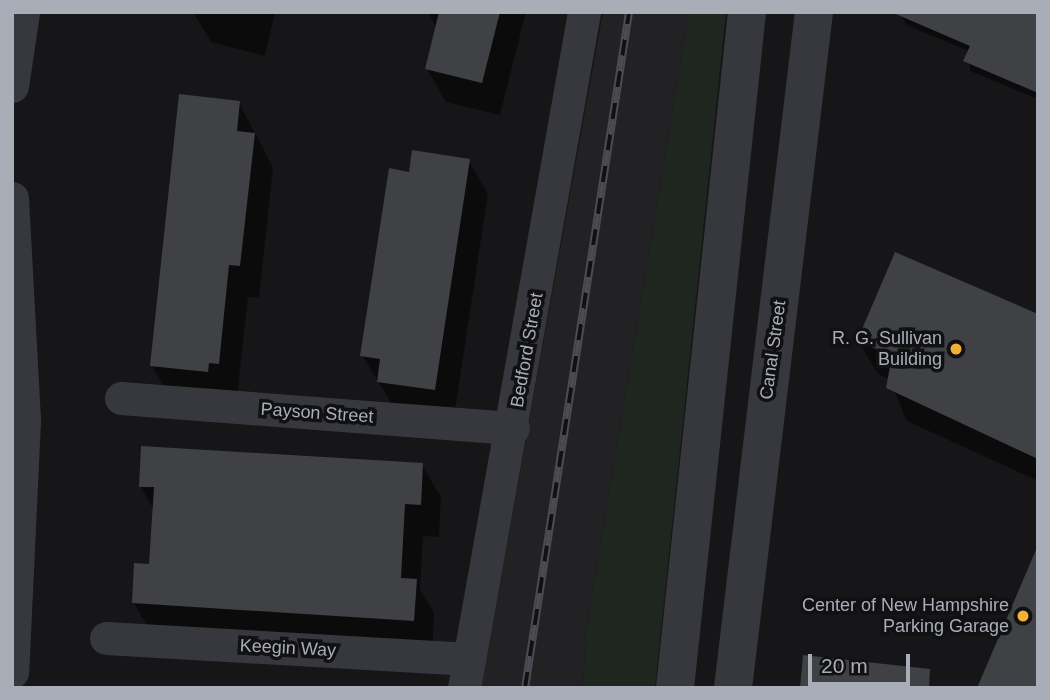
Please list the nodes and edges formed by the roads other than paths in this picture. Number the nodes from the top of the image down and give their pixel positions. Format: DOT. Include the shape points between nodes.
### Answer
graph roads {
  1 [pos="23,12"];
  2 [pos="584,12"];
  3 [pos="747,12"];
  4 [pos="814,12"];
  5 [pos="12,86"];
  6 [pos="12,198"];
  7 [pos="121,398"];
  8 [pos="513,428"];
  9 [pos="106,638"];
  10 [pos="12,672"];
  11 [pos="467,673"];
  12 [pos="676,688"];
  13 [pos="733,688"];
  1 -- 5 [label="street"];
  2 -- 8 [label="street, Bedford Street"];
  3 -- 12 [label="street"];
  4 -- 13 [label="street, Canal Street"];
  6 -- 10 [label="street" via="23,311 24,421"];
  7 -- 8 [label="street, Payson Street"];
  8 -- 11 [label="street, Bedford Street"];
  9 -- 11 [label="street, Keegin Way"];
}
